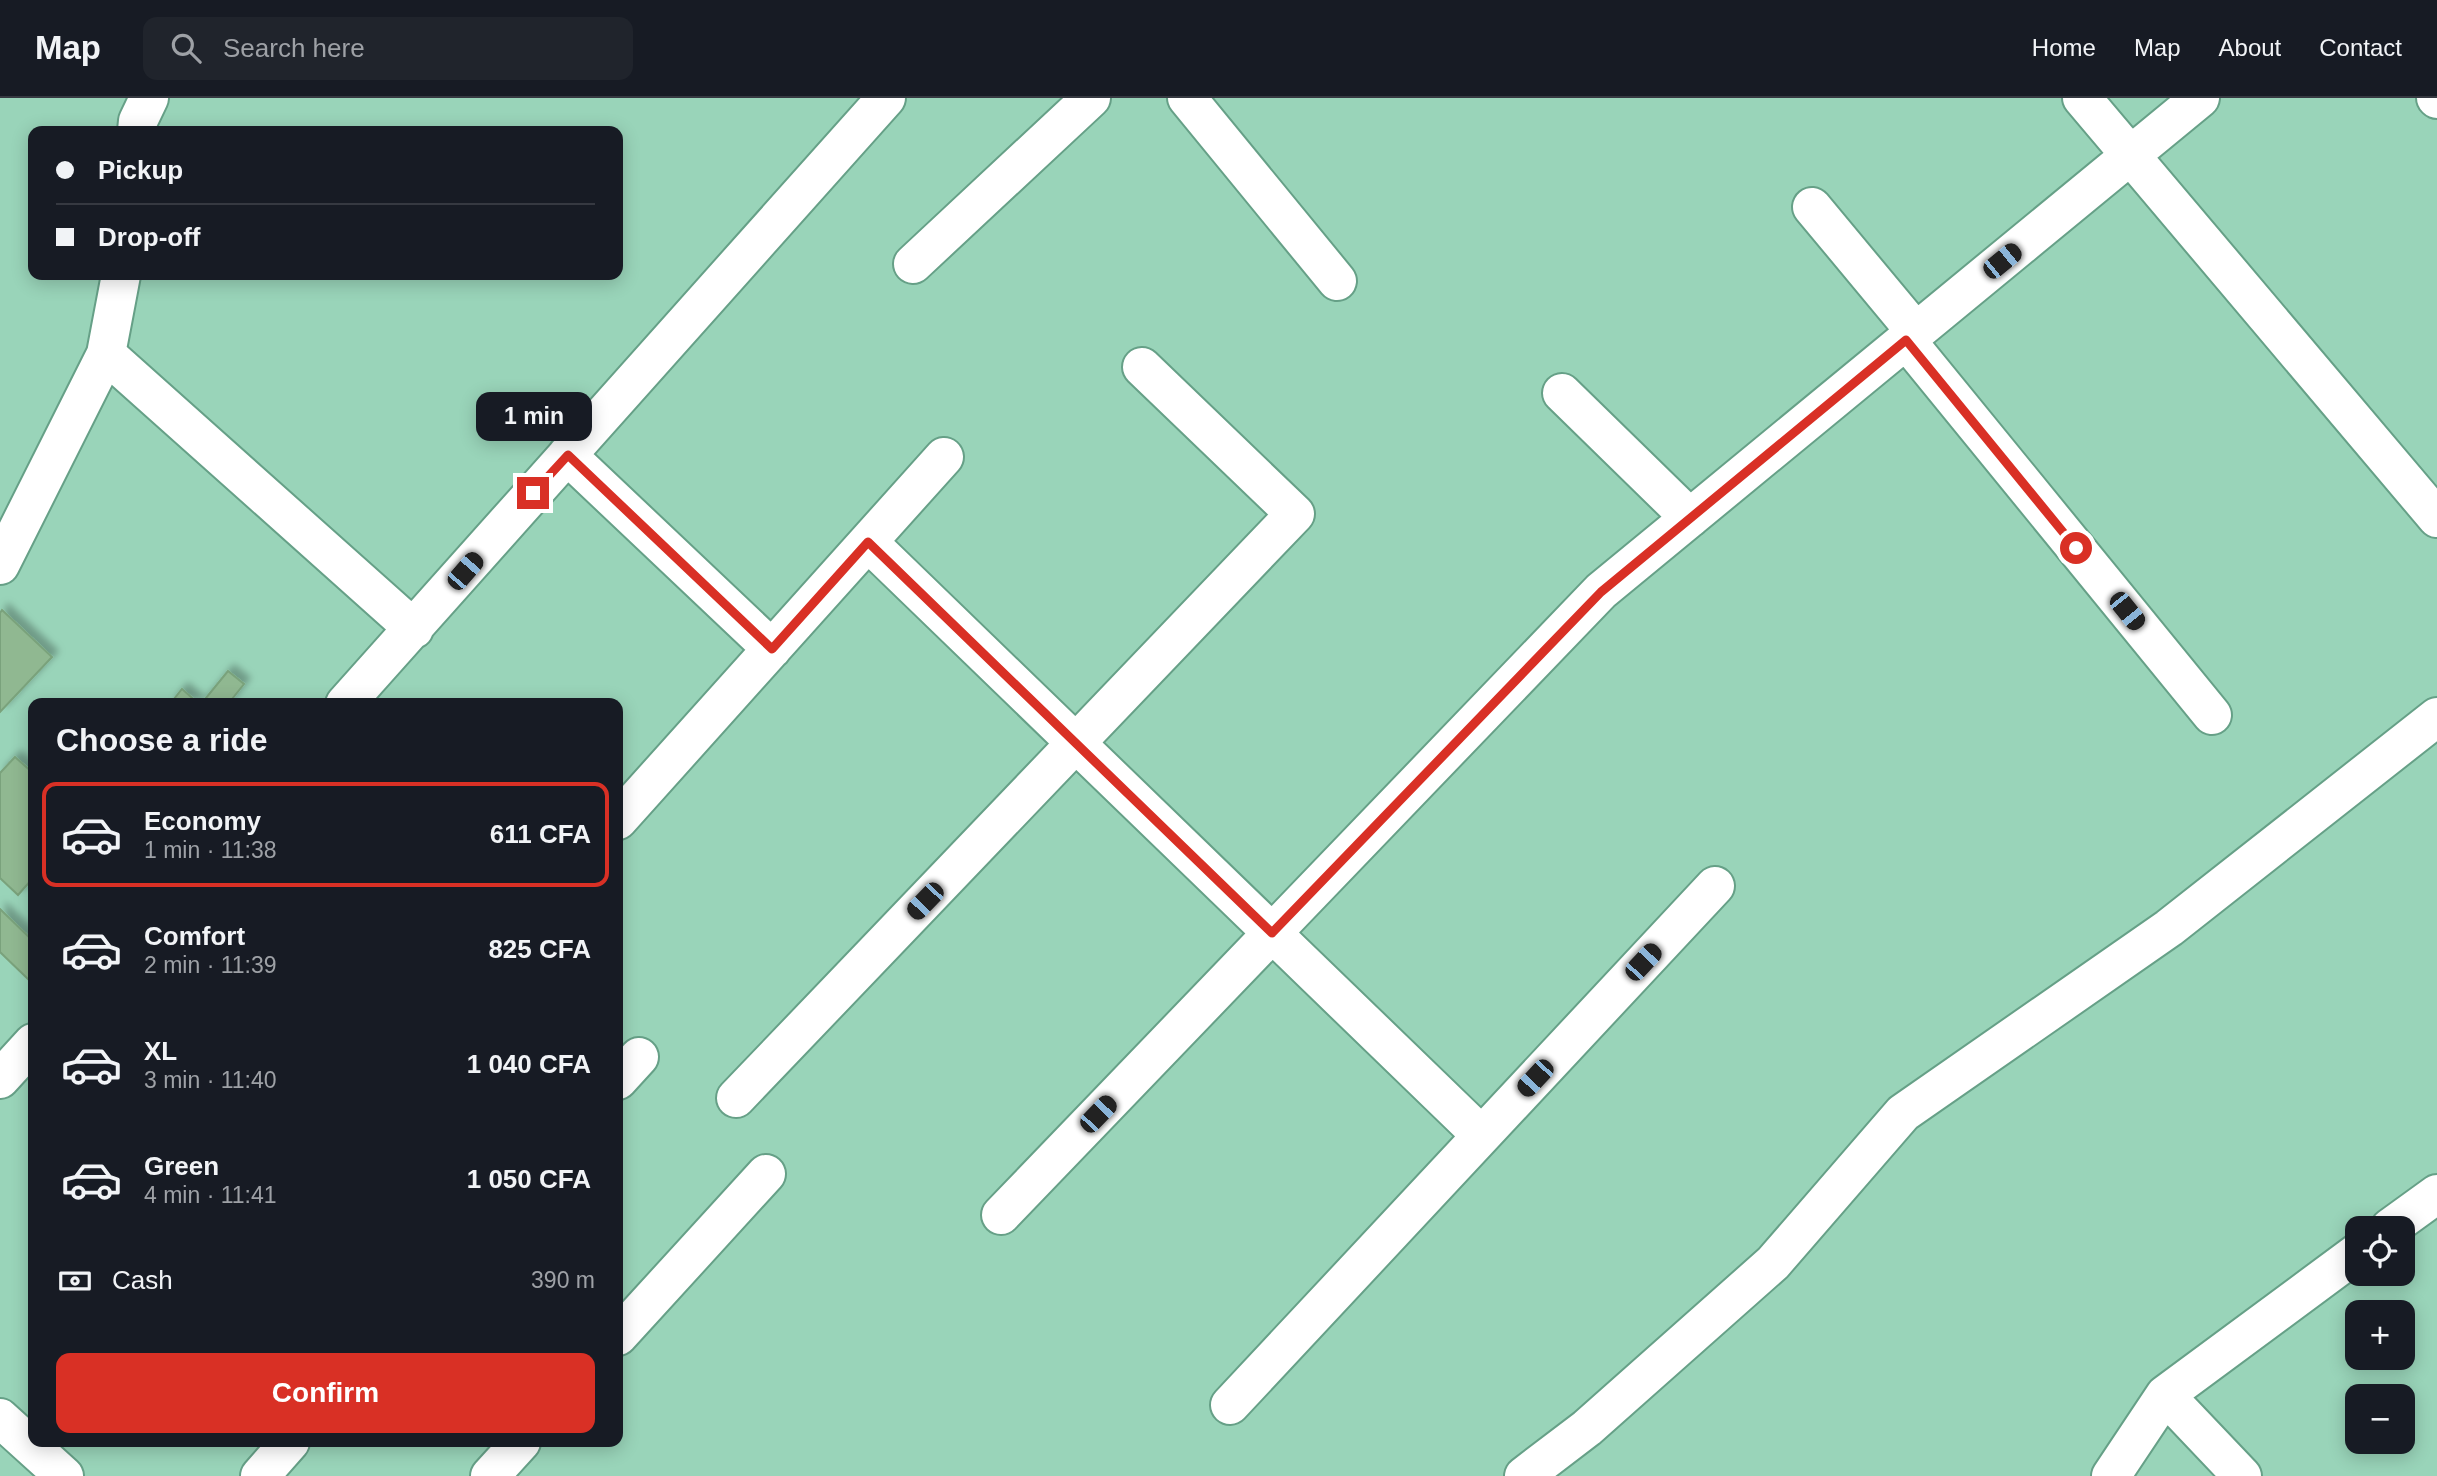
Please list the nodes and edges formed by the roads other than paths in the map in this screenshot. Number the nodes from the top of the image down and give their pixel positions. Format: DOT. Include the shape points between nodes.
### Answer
graph roads {
  1 [pos="149,98"];
  2 [pos="886,98"];
  3 [pos="1091,98"];
  4 [pos="1187,98"];
  5 [pos="2082,98"];
  6 [pos="2200,98"];
  7 [pos="138,126"];
  8 [pos="2130,155"];
  9 [pos="1812,207"];
  10 [pos="913,264"];
  11 [pos="120,280"];
  12 [pos="1337,281"];
  13 [pos="1911,336"];
  14 [pos="106,354"];
  15 [pos="1142,367"];
  16 [pos="1562,393"];
  17 [pos="568,455"];
  18 [pos="944,457"];
  19 [pos="1690,518"];
  20 [pos="2437,518"];
  21 [pos="868,542"];
  22 [pos="0,565"];
  23 [pos="414,629"];
  24 [pos="772,649"];
  25 [pos="351,698"];
  26 [pos="2212,715"];
  27 [pos="2437,717"];
  28 [pos="1076,743"];
  29 [pos="623,814"];
  30 [pos="1715,886"];
  31 [pos="1272,933"];
  32 [pos="28,1048"];
  33 [pos="0,1079"];
  34 [pos="736,1098"];
  35 [pos="1481,1135"];
  36 [pos="766,1174"];
  37 [pos="2437,1194"];
  38 [pos="1001,1215"];
  39 [pos="2407,1216"];
  40 [pos="2345,1262"];
  41 [pos="623,1331"];
  42 [pos="2165,1395"];
  43 [pos="1230,1405"];
  44 [pos="0,1418"];
  45 [pos="28,1439"];
  46 [pos="38,1447"];
  47 [pos="286,1447"];
  48 [pos="516,1447"];
  49 [pos="53,1458"];
  50 [pos="260,1476"];
  51 [pos="490,1476"];
  52 [pos="1524,1476"];
  53 [pos="2111,1476"];
  54 [pos="2242,1476"];
  1 -- 7 [label="street"];
  2 -- 17 [label="street"];
  3 -- 10 [label="street"];
  4 -- 12 [label="street"];
  5 -- 8 [label="street"];
  6 -- 8 [label="street"];
  8 -- 13 [label="street"];
  8 -- 20 [label="street"];
  9 -- 13 [label="street"];
  11 -- 14 [label="street"];
  13 -- 19 [label="street"];
  13 -- 26 [label="street"];
  14 -- 22 [label="street"];
  14 -- 23 [label="street"];
  15 -- 28 [label="street" via="1295,514"];
  16 -- 19 [label="street"];
  17 -- 23 [label="street"];
  17 -- 24 [label="street"];
  18 -- 21 [label="street"];
  19 -- 31 [label="street" via="1601,592"];
  21 -- 24 [label="street"];
  21 -- 28 [label="street"];
  23 -- 25 [label="street"];
  24 -- 29 [label="street"];
  27 -- 52 [label="street" via="2169,928 1903,1113 1773,1262 1587,1428"];
  28 -- 31 [label="street"];
  28 -- 34 [label="street"];
  30 -- 35 [label="street"];
  31 -- 35 [label="street"];
  31 -- 38 [label="street"];
  32 -- 33 [label="street"];
  35 -- 43 [label="street"];
  36 -- 41 [label="street"];
  37 -- 39 [label="street"];
  40 -- 42 [label="street"];
  42 -- 53 [label="street"];
  42 -- 54 [label="street"];
  44 -- 45 [label="street"];
  46 -- 49 [label="street"];
  47 -- 50 [label="street"];
  48 -- 51 [label="street"];
}
